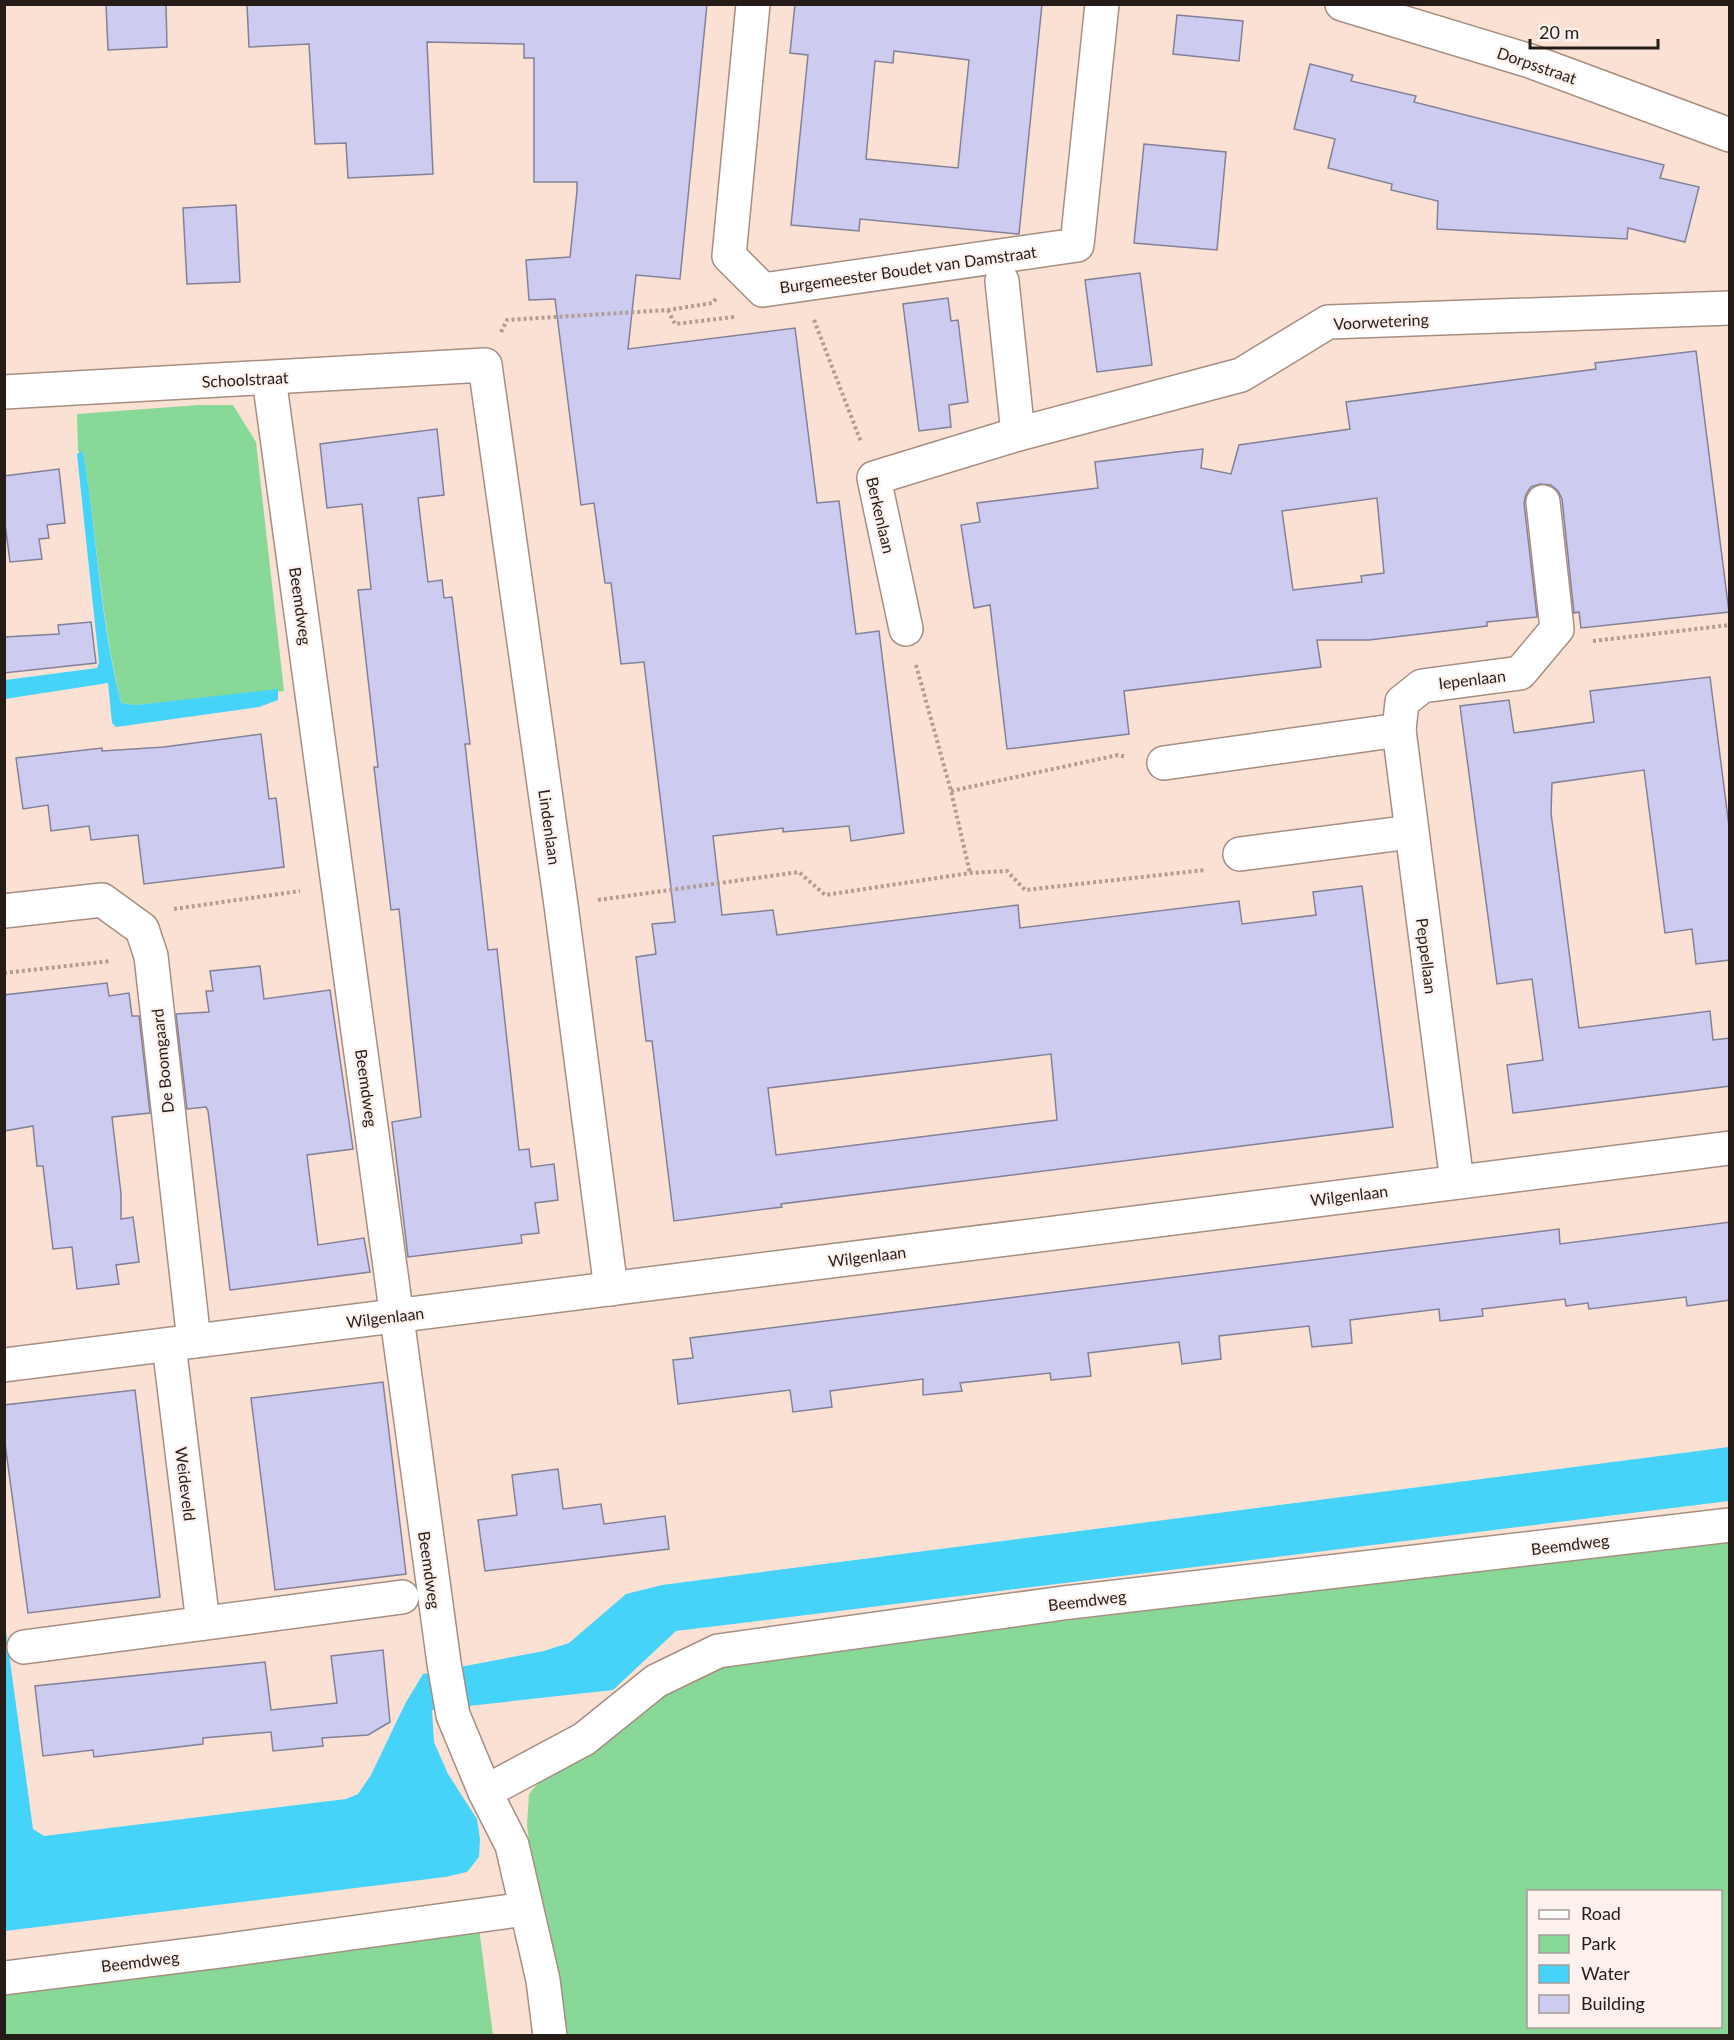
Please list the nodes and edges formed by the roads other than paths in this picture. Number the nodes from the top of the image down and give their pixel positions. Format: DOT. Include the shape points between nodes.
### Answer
graph roads {
  1 [pos="753,4"];
  2 [pos="1102,4"];
  3 [pos="1342,4"];
  4 [pos="1730,135"];
  5 [pos="1002,281"];
  6 [pos="1730,308"];
  7 [pos="485,366"];
  8 [pos="269,378"];
  9 [pos="4,392"];
  10 [pos="1018,434"];
  11 [pos="874,478"];
  12 [pos="1543,502"];
  13 [pos="906,629"];
  14 [pos="1399,730"];
  15 [pos="1164,763"];
  16 [pos="1411,832"];
  17 [pos="1240,854"];
  18 [pos="4,911"];
  19 [pos="1730,1148"];
  20 [pos="1457,1182"];
  21 [pos="611,1289"];
  22 [pos="399,1316"];
  23 [pos="181,1343"];
  24 [pos="4,1365"];
  25 [pos="1730,1525"];
  26 [pos="402,1597"];
  27 [pos="203,1623"];
  28 [pos="24,1647"];
  29 [pos="485,1792"];
  30 [pos="525,1909"];
  31 [pos="4,1978"];
  32 [pos="550,2036"];
  1 -- 2 [label="street, Burgemeester Boudet van Damstraat" via="729,256 763,290 1077,245"];
  3 -- 4 [label="street, Dorpsstraat" via="1530,61"];
  5 -- 10 [label="street"];
  6 -- 10 [label="street, Voorwetering" via="1328,322 1241,375"];
  7 -- 8 [label="street, Schoolstraat"];
  7 -- 21 [label="street, Lindenlaan"];
  8 -- 9 [label="street, Schoolstraat"];
  8 -- 22 [label="street, Beemdweg"];
  10 -- 11 [label="street, Voorwetering"];
  11 -- 13 [label="street, Berkenlaan"];
  12 -- 14 [label="street, Iepenlaan" via="1557,629 1520,673 1422,686 1402,702"];
  14 -- 15 [label="street"];
  14 -- 16 [label="street, Peppellaan"];
  16 -- 17 [label="street"];
  16 -- 20 [label="street, Peppellaan"];
  18 -- 23 [label="street, De Boomgaard" via="102,900 146,943"];
  19 -- 20 [label="street, Wilgenlaan"];
  20 -- 21 [label="street, Wilgenlaan"];
  21 -- 22 [label="street, Wilgenlaan"];
  22 -- 23 [label="street, Wilgenlaan"];
  22 -- 29 [label="street, Beemdweg" via="432,1591 453,1715"];
  23 -- 24 [label="street, Wilgenlaan"];
  23 -- 27 [label="street, Weideveld"];
  25 -- 29 [label="street, Beemdweg" via="1063,1603 718,1651 656,1681 584,1740"];
  26 -- 27 [label="street"];
  27 -- 28 [label="street"];
  29 -- 30 [label="street, Beemdweg" via="512,1845"];
  30 -- 31 [label="street, Beemdweg"];
  30 -- 32 [label="street, Beemdweg" via="543,1980"];
}
